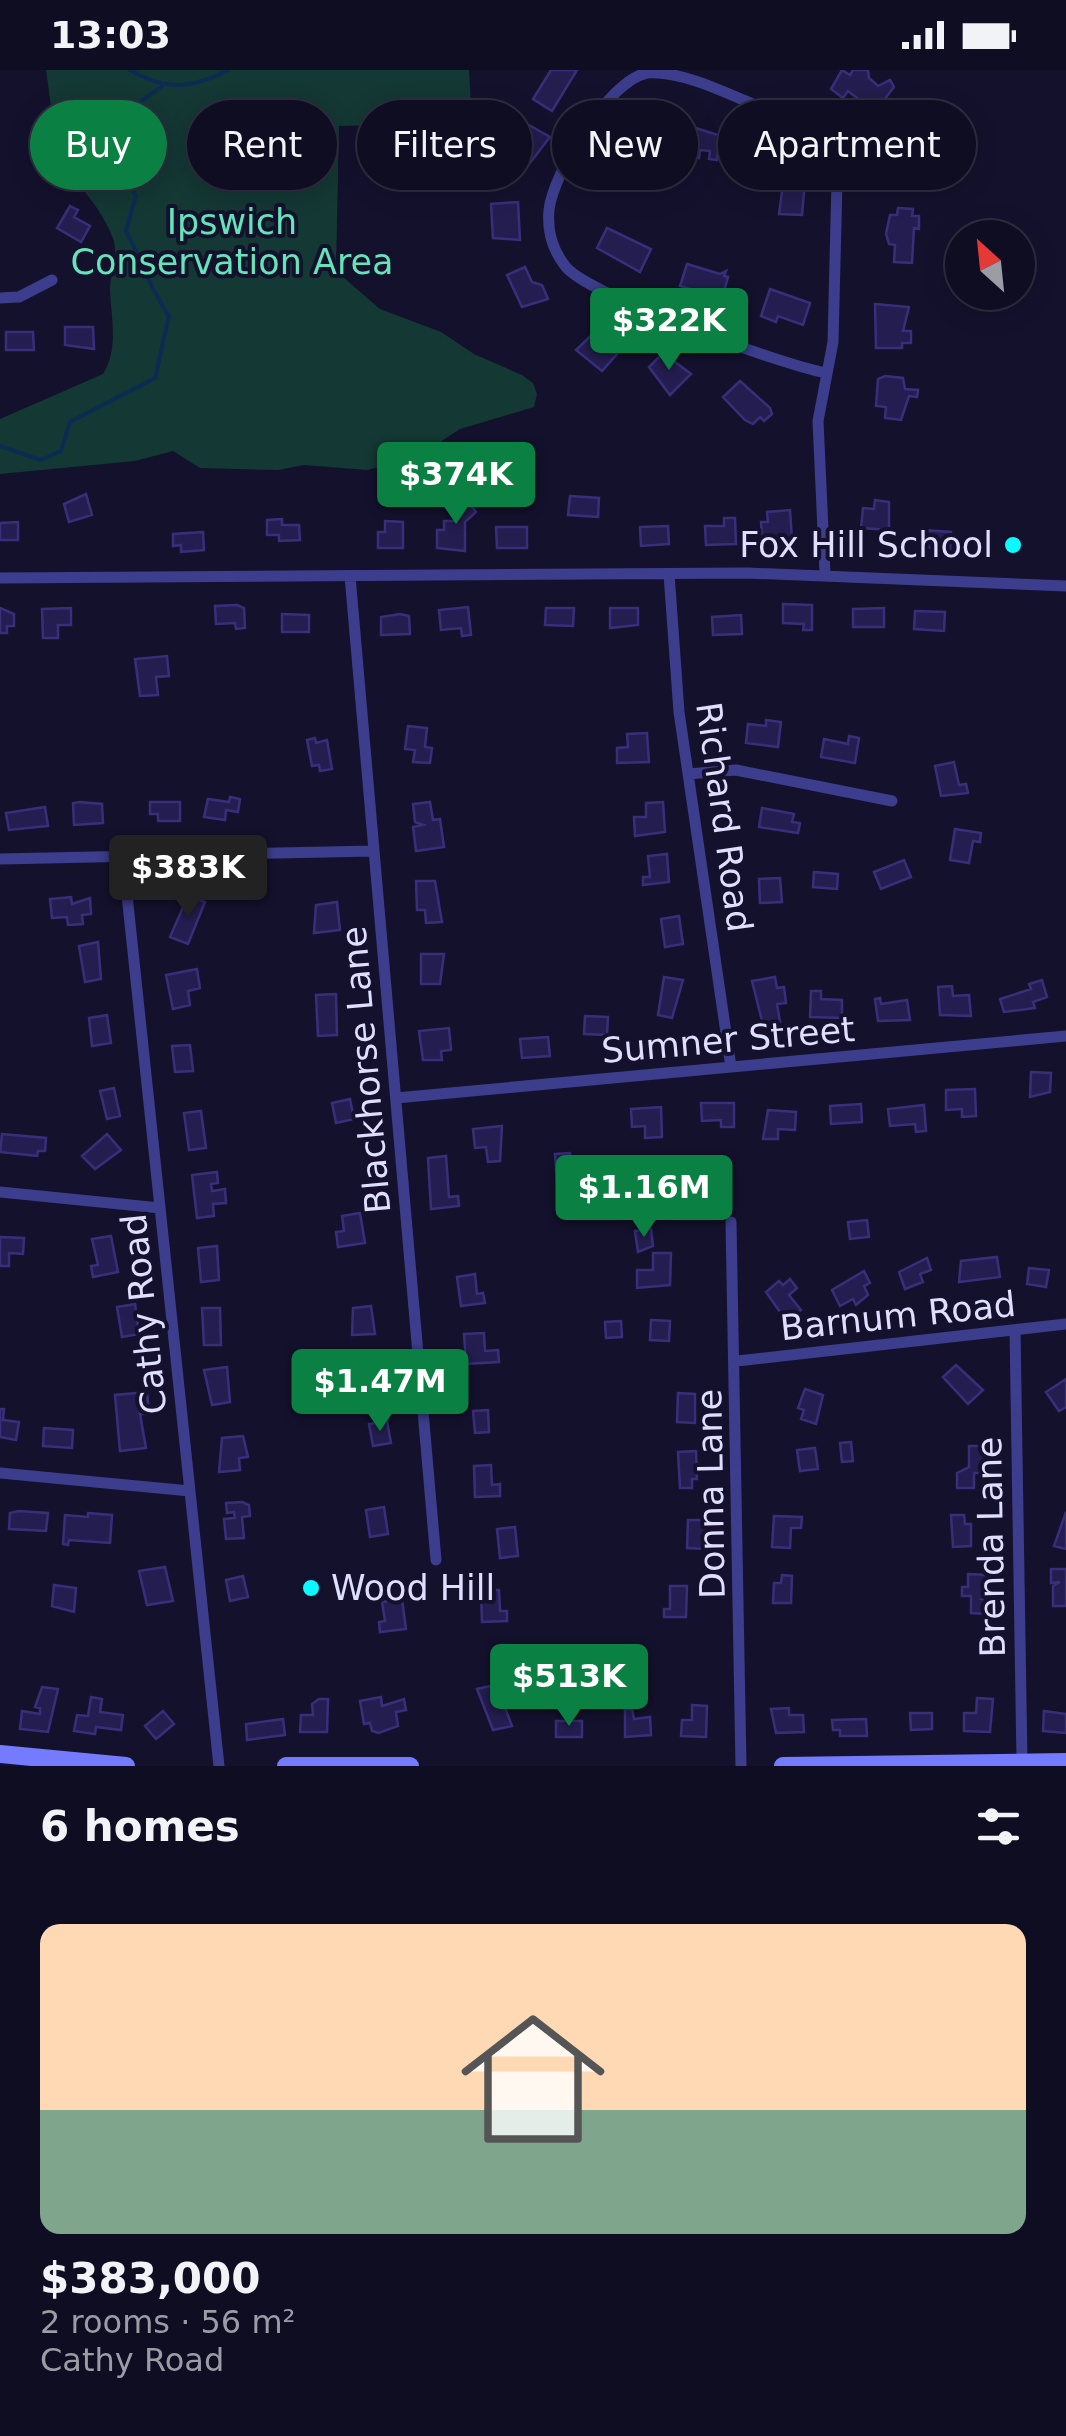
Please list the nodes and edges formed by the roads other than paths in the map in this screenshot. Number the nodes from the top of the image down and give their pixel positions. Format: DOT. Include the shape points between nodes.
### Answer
graph roads {
  1 [pos="52,280"];
  2 [pos="0,298"];
  3 [pos="826,373"];
  4 [pos="669,574"];
  5 [pos="824,574"];
  6 [pos="350,576"];
  7 [pos="0,578"];
  8 [pos="1066,586"];
  9 [pos="688,774"];
  10 [pos="892,801"];
  11 [pos="374,851"];
  12 [pos="123,856"];
  13 [pos="0,859"];
  14 [pos="1066,1036"];
  15 [pos="731,1067"];
  16 [pos="396,1098"];
  17 [pos="0,1192"];
  18 [pos="160,1208"];
  19 [pos="732,1222"];
  20 [pos="1066,1324"];
  21 [pos="1016,1330"];
  22 [pos="737,1362"];
  23 [pos="0,1473"];
  24 [pos="190,1491"];
  25 [pos="436,1560"];
  26 [pos="0,1754"];
  27 [pos="1022,1762"];
  28 [pos="1066,1762"];
  29 [pos="342,1765"];
  30 [pos="126,1766"];
  31 [pos="219,1766"];
  32 [pos="286,1766"];
  33 [pos="410,1766"];
  34 [pos="741,1766"];
  35 [pos="783,1766"];
  1 -- 2 [label="street"];
  3 -- 3 [label="street" via="837,182 826,146 798,122 675,74 653,72 625,81 604,102 555,186 548,221 558,256 598,290"];
  3 -- 5 [label="street" via="818,421"];
  4 -- 5 [label="street"];
  4 -- 6 [label="street"];
  4 -- 9 [label="street, Richard Road"];
  5 -- 8 [label="street"];
  6 -- 7 [label="street"];
  6 -- 11 [label="street, Blackhorse Lane"];
  9 -- 10 [label="street" via="725,768"];
  9 -- 15 [label="street, Richard Road"];
  11 -- 12 [label="street"];
  11 -- 16 [label="street, Blackhorse Lane"];
  12 -- 13 [label="street"];
  12 -- 18 [label="street, Cathy Road"];
  14 -- 15 [label="street, Sumner Street"];
  15 -- 16 [label="street, Sumner Street"];
  16 -- 25 [label="street, Blackhorse Lane"];
  17 -- 18 [label="street"];
  18 -- 24 [label="street, Cathy Road"];
  19 -- 22 [label="street, Donna Lane"];
  20 -- 21 [label="street, Barnum Road"];
  21 -- 22 [label="street, Barnum Road"];
  21 -- 27 [label="street, Brenda Lane"];
  22 -- 34 [label="street, Donna Lane"];
  23 -- 24 [label="street"];
  24 -- 31 [label="street, Cathy Road"];
  26 -- 30 [label="street"];
  27 -- 28 [label="street"];
  27 -- 35 [label="street"];
  29 -- 32 [label="street"];
  29 -- 33 [label="street"];
}
